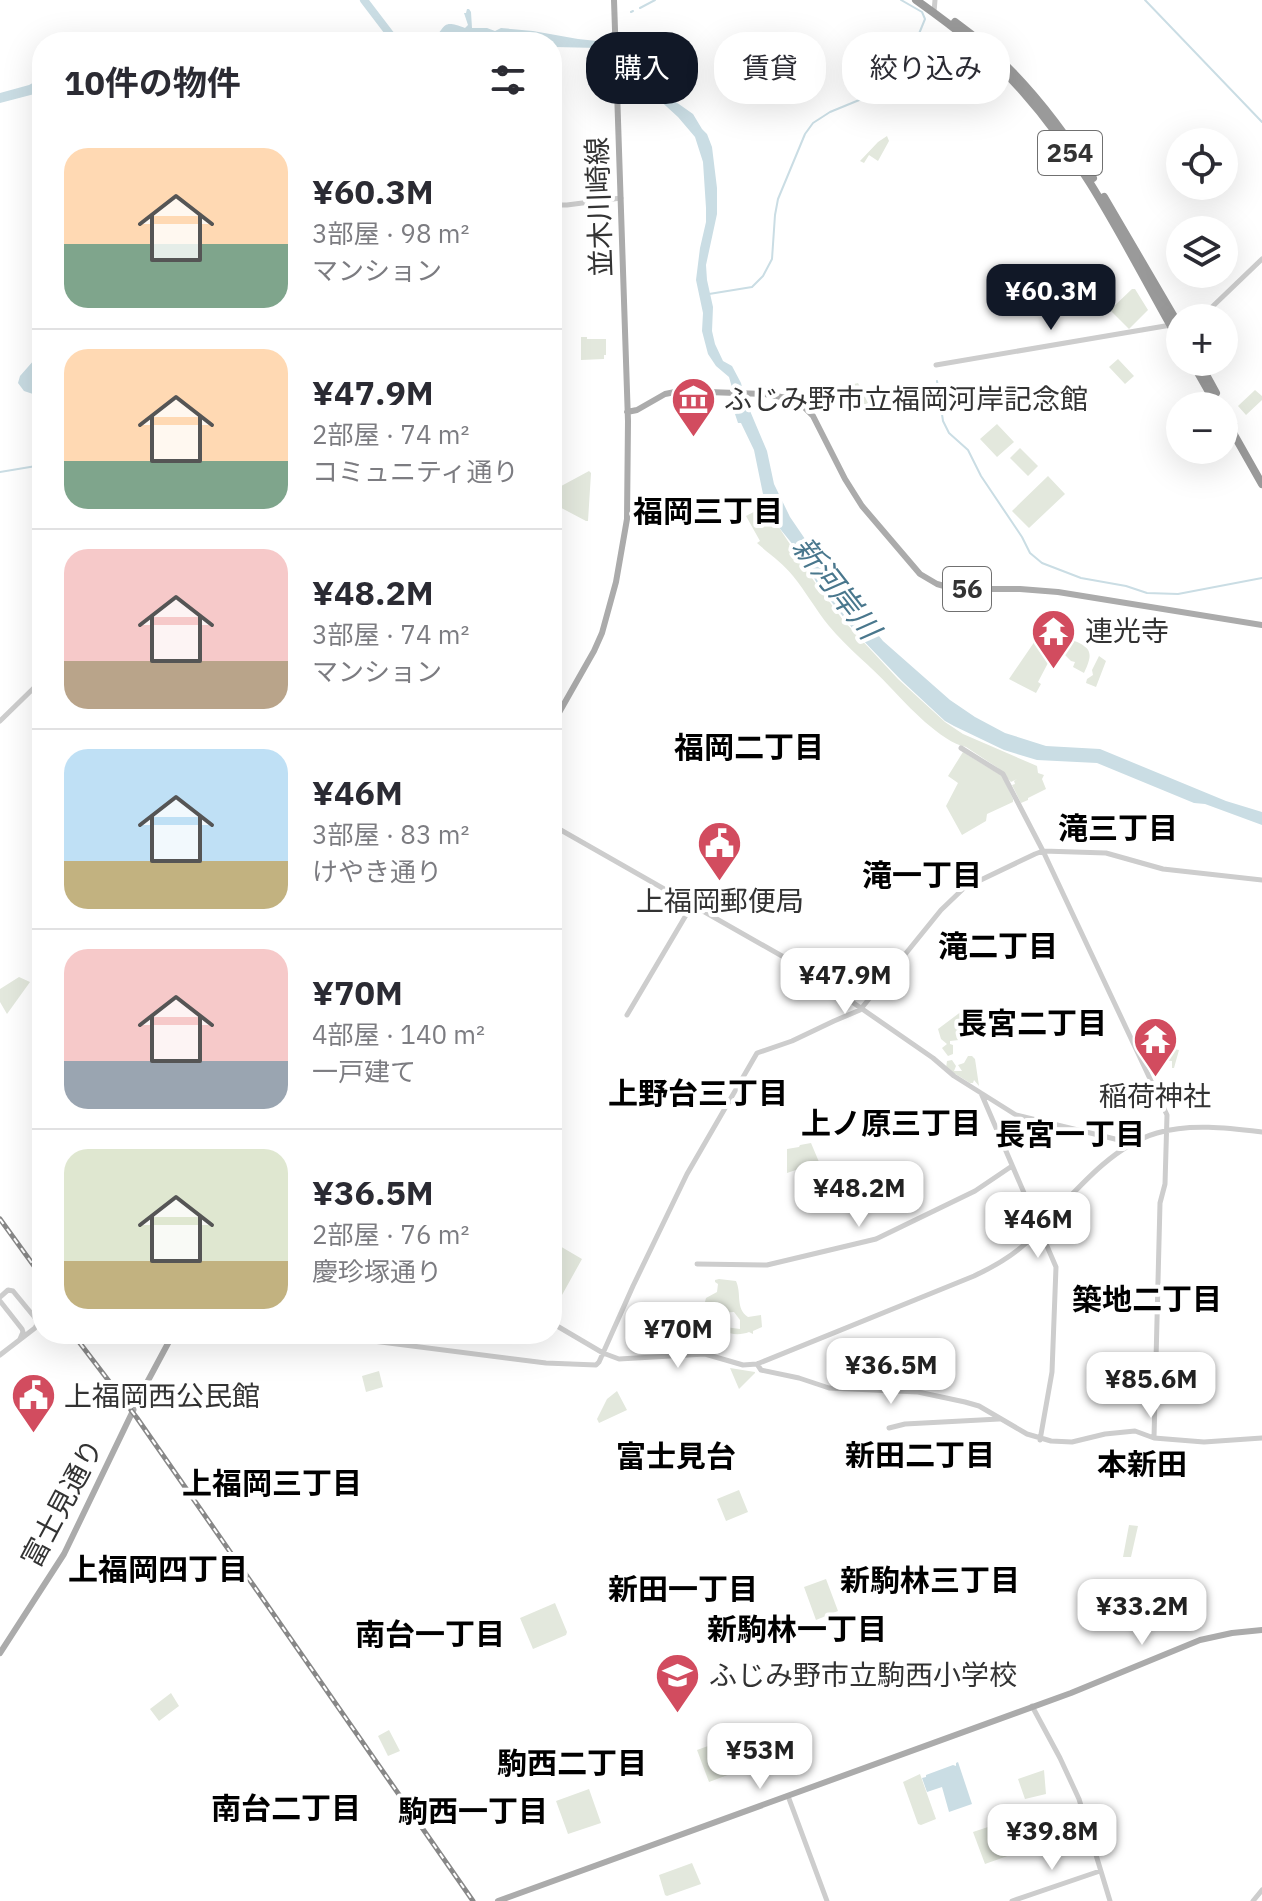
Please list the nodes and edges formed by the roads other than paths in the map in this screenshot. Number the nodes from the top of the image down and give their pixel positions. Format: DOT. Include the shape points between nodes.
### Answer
graph roads {
  1 [pos="614,0"];
  2 [pos="916,0"];
  3 [pos="925,0"];
  4 [pos="935,7"];
  5 [pos="621,198"];
  6 [pos="562,205"];
  7 [pos="1262,259"];
  8 [pos="1215,304"];
  9 [pos="1166,307"];
  10 [pos="1166,327"];
  11 [pos="936,365"];
  12 [pos="627,412"];
  13 [pos="1238,431"];
  14 [pos="1238,442"];
  15 [pos="1262,473"];
  16 [pos="1262,484"];
  17 [pos="1262,625"];
  18 [pos="32,690"];
  19 [pos="562,707"];
  20 [pos="0,721"];
  21 [pos="961,748"];
  22 [pos="562,831"];
  23 [pos="1043,851"];
  24 [pos="1262,880"];
  25 [pos="692,905"];
  26 [pos="861,1009"];
  27 [pos="627,1015"];
  28 [pos="981,1092"];
  29 [pos="1167,1130"];
  30 [pos="1262,1132"];
  31 [pos="1129,1145"];
  32 [pos="1012,1166"];
  33 [pos="1039,1229"];
  34 [pos="697,1264"];
  35 [pos="0,1299"];
  36 [pos="32,1314"];
  37 [pos="22,1329"];
  38 [pos="562,1329"];
  39 [pos="32,1331"];
  40 [pos="19,1341"];
  41 [pos="167,1344"];
  42 [pos="397,1344"];
  43 [pos="603,1353"];
  44 [pos="0,1355"];
  45 [pos="757,1364"];
  46 [pos="999,1419"];
  47 [pos="889,1428"];
  48 [pos="1154,1438"];
  49 [pos="1262,1438"];
  50 [pos="1040,1440"];
  51 [pos="1262,1630"];
  52 [pos="0,1653"];
  53 [pos="1032,1706"];
  54 [pos="788,1796"];
  55 [pos="1100,1871"];
  56 [pos="1262,1890"];
  57 [pos="498,1901"];
  58 [pos="827,1901"];
  59 [pos="1012,1901"];
  60 [pos="1110,1901"];
  61 [pos="1253,1901"];
  1 -- 5 [label="main road, 並木川崎線"];
  2 -- 4 [label="highway, 254"];
  3 -- 4 [label="highway, 254"];
  4 -- 9 [label="highway, 254" via="1021,89 1053,128"];
  5 -- 6 [label="street"];
  5 -- 12 [label="main road, 並木川崎線"];
  7 -- 8 [label="street"];
  10 -- 11 [label="street"];
  12 -- 17 [label="main road, 56" via="673,392 792,399 813,416 862,506 911,565 937,584 1058,592"];
  12 -- 19 [label="main road, 並木川崎線" via="628,508 616,582 594,651"];
  13 -- 15 [label="highway"];
  14 -- 16 [label="highway"];
  18 -- 20 [label="street"];
  21 -- 23 [label="street" via="1003,774"];
  22 -- 25 [label="street"];
  23 -- 24 [label="street" via="1106,853 1163,869"];
  23 -- 26 [label="street" via="964,888"];
  23 -- 29 [label="street" via="1158,1094"];
  25 -- 26 [label="street" via="803,968"];
  25 -- 27 [label="street"];
  26 -- 28 [label="street"];
  26 -- 43 [label="street" via="757,1053 687,1174"];
  28 -- 31 [label="street" via="1016,1115"];
  28 -- 32 [label="street"];
  29 -- 30 [label="street"];
  29 -- 31 [label="street"];
  29 -- 48 [label="street"];
  31 -- 33 [label="street"];
  32 -- 33 [label="street"];
  32 -- 34 [label="street" via="975,1191 876,1239 767,1265"];
  33 -- 45 [label="street" via="984,1272"];
  33 -- 50 [label="street" via="1056,1267 1052,1372"];
  35 -- 36 [label="street" via="13,1291"];
  35 -- 37 [label="street"];
  37 -- 39 [label="street"];
  37 -- 40 [label="street"];
  38 -- 43 [label="street"];
  39 -- 40 [label="street"];
  40 -- 44 [label="street"];
  41 -- 52 [label="main road, 富士見通り" via="64,1554"];
  42 -- 43 [label="street" via="564,1365 596,1365"];
  43 -- 45 [label="street" via="625,1359 705,1354"];
  45 -- 46 [label="street" via="761,1370 829,1388 918,1392 965,1402"];
  46 -- 47 [label="street"];
  46 -- 50 [label="street"];
  48 -- 49 [label="street"];
  48 -- 50 [label="street" via="1135,1431 1072,1442"];
  51 -- 53 [label="main road" via="1200,1640"];
  53 -- 54 [label="main road"];
  53 -- 55 [label="street" via="1079,1799"];
  54 -- 57 [label="main road"];
  54 -- 58 [label="street"];
  55 -- 59 [label="street"];
  55 -- 60 [label="street"];
  56 -- 61 [label="street"];
}
